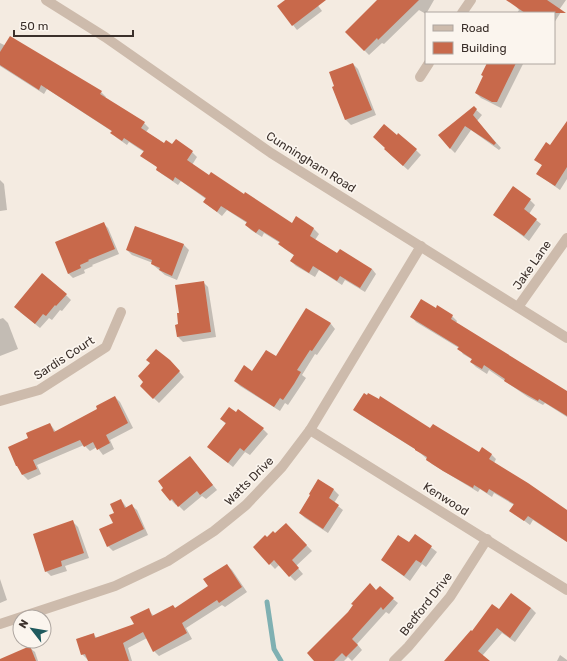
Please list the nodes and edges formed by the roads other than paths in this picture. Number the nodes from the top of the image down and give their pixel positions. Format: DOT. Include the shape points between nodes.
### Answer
graph roads {
  1 [pos="46,0"];
  2 [pos="471,0"];
  3 [pos="463,12"];
  4 [pos="428,64"];
  5 [pos="420,77"];
  6 [pos="567,238"];
  7 [pos="421,246"];
  8 [pos="518,307"];
  9 [pos="121,312"];
  10 [pos="567,338"];
  11 [pos="0,401"];
  12 [pos="310,430"];
  13 [pos="487,540"];
  14 [pos="567,590"];
  15 [pos="0,624"];
  16 [pos="394,661"];
  1 -- 7 [label="street, Cunningham Road" via="105,37 271,153"];
  2 -- 3 [label="street"];
  4 -- 5 [label="street"];
  6 -- 8 [label="street, Jake Lane"];
  7 -- 8 [label="street, Cunningham Road"];
  7 -- 12 [label="street, Watts Drive"];
  8 -- 10 [label="street, Cunningham Road"];
  9 -- 11 [label="street, Sardis Court" via="106,347 39,390"];
  12 -- 13 [label="street, Kenwood"];
  12 -- 15 [label="street, Watts Drive" via="282,467 246,505 214,531 168,561 115,586"];
  13 -- 14 [label="street, Kenwood"];
  13 -- 16 [label="street, Bedford Drive" via="450,597"];
}
